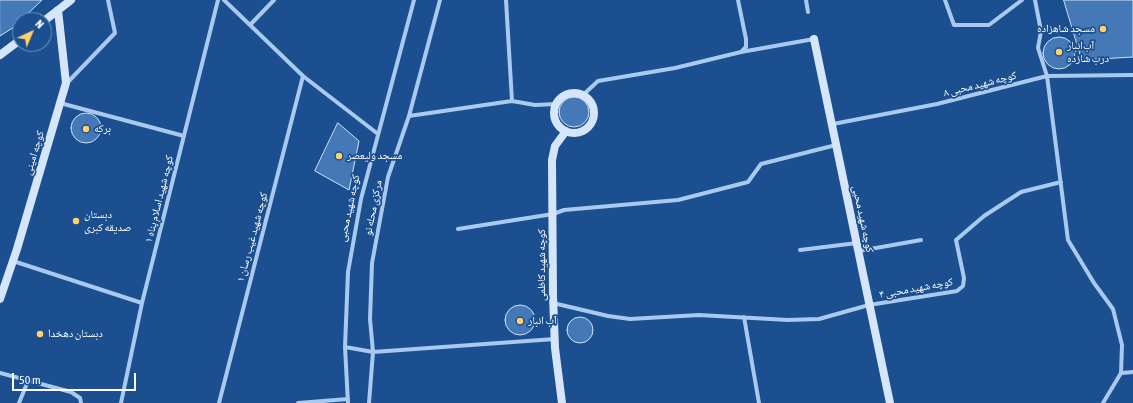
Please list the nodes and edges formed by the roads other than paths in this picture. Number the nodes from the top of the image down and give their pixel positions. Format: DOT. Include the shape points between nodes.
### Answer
graph roads {
  1 [pos="70,0"];
  2 [pos="108,0"];
  3 [pos="218,0"];
  4 [pos="224,0"];
  5 [pos="274,0"];
  6 [pos="414,0"];
  7 [pos="440,0"];
  8 [pos="506,0"];
  9 [pos="738,0"];
  10 [pos="806,0"];
  11 [pos="945,0"];
  12 [pos="1022,0"];
  13 [pos="1035,0"];
  14 [pos="58,10"];
  15 [pos="808,12"];
  16 [pos="52,15"];
  17 [pos="250,25"];
  18 [pos="814,40"];
  19 [pos="12,46"];
  20 [pos="735,53"];
  21 [pos="0,55"];
  22 [pos="1133,75"];
  23 [pos="303,76"];
  24 [pos="1047,76"];
  25 [pos="66,83"];
  26 [pos="583,95"];
  27 [pos="512,101"];
  28 [pos="60,103"];
  29 [pos="556,104"];
  30 [pos="409,116"];
  31 [pos="833,124"];
  32 [pos="566,132"];
  33 [pos="378,134"];
  34 [pos="184,136"];
  35 [pos="837,145"];
  36 [pos="1061,182"];
  37 [pos="553,214"];
  38 [pos="458,230"];
  39 [pos="920,240"];
  40 [pos="858,247"];
  41 [pos="800,250"];
  42 [pos="13,261"];
  43 [pos="0,299"];
  44 [pos="142,303"];
  45 [pos="553,303"];
  46 [pos="869,305"];
  47 [pos="744,317"];
  48 [pos="555,339"];
  49 [pos="345,347"];
  50 [pos="373,352"];
  51 [pos="0,372"];
  52 [pos="1133,372"];
  53 [pos="1121,373"];
  54 [pos="28,381"];
  55 [pos="348,401"];
  56 [pos="19,403"];
  57 [pos="81,403"];
  58 [pos="121,403"];
  59 [pos="219,403"];
  60 [pos="298,403"];
  61 [pos="370,403"];
  62 [pos="562,403"];
  63 [pos="759,403"];
  64 [pos="890,403"];
  65 [pos="1102,403"];
  1 -- 14 [label="street"];
  2 -- 25 [label="street" via="116,33"];
  3 -- 34 [label="street, کوچه شهید اسلام پناه ۱"];
  4 -- 17 [label="street"];
  5 -- 17 [label="street"];
  6 -- 33 [label="street, کوچه شهید محبی"];
  7 -- 30 [label="street, مرکزی محله نو"];
  8 -- 27 [label="street"];
  9 -- 20 [label="street" via="746,47"];
  10 -- 15 [label="street"];
  11 -- 12 [label="street" via="954,25 989,25"];
  13 -- 24 [label="street" via="1041,31 1038,48"];
  14 -- 16 [label="street"];
  14 -- 25 [label="street, کوچه امینی"];
  17 -- 23 [label="street"];
  18 -- 20 [label="street"];
  18 -- 31 [label="street, کوچه شهید محبی"];
  19 -- 21 [label="street"];
  20 -- 26 [label="street" via="675,68 598,81"];
  22 -- 24 [label="street, کوچه شهید محبی ۸"];
  23 -- 33 [label="street"];
  23 -- 59 [label="street, کوچه شهید غیب رسان ۱"];
  24 -- 31 [label="street, کوچه شهید محبی ۸" via="937,104"];
  24 -- 36 [label="street"];
  25 -- 28 [label="street, کوچه امینی"];
  26 -- 29 [label="street" via="564,95"];
  26 -- 32 [label="street" via="594,111 591,125 579,132"];
  27 -- 29 [label="street" via="535,105"];
  27 -- 30 [label="street"];
  28 -- 34 [label="street"];
  28 -- 42 [label="street, کوچه امینی"];
  29 -- 32 [label="street" via="555,120"];
  30 -- 50 [label="street, مرکزی محله نو" via="388,177 372,263 370,319"];
  31 -- 35 [label="street, کوچه شهید محبی"];
  32 -- 37 [label="street, کوچه شهید کاظمی" via="555,146 552,160"];
  33 -- 49 [label="street, کوچه شهید محبی" via="361,199 348,272"];
  34 -- 44 [label="street, کوچه شهید اسلام پناه ۱"];
  35 -- 37 [label="street" via="761,164 748,182 678,200 564,210"];
  35 -- 40 [label="street, کوچه شهید محبی"];
  36 -- 46 [label="street, کوچه شهید محبی ۴" via="1021,192 984,216 956,240 964,278 963,286 957,291"];
  36 -- 53 [label="street" via="1068,240 1113,309 1122,345"];
  37 -- 38 [label="street"];
  37 -- 45 [label="street, کوچه شهید کاظمی"];
  39 -- 40 [label="street"];
  40 -- 41 [label="street"];
  40 -- 46 [label="street, کوچه شهید محبی"];
  42 -- 43 [label="street, کوچه امینی"];
  42 -- 44 [label="street"];
  44 -- 58 [label="street, کوچه شهید اسلام پناه ۱"];
  45 -- 47 [label="street" via="630,319 699,315"];
  45 -- 48 [label="street, کوچه شهید کاظمی"];
  46 -- 47 [label="street" via="819,318 788,320"];
  46 -- 64 [label="street, کوچه شهید محبی"];
  47 -- 63 [label="street"];
  48 -- 50 [label="street"];
  48 -- 62 [label="street, کوچه شهید کاظمی"];
  49 -- 50 [label="street"];
  49 -- 55 [label="street, کوچه شهید محبی"];
  50 -- 61 [label="street, مرکزی محله نو"];
  51 -- 54 [label="street"];
  52 -- 53 [label="street"];
  53 -- 65 [label="street"];
  54 -- 56 [label="street"];
  54 -- 57 [label="street" via="71,392 80,398"];
  55 -- 60 [label="street"];
}
